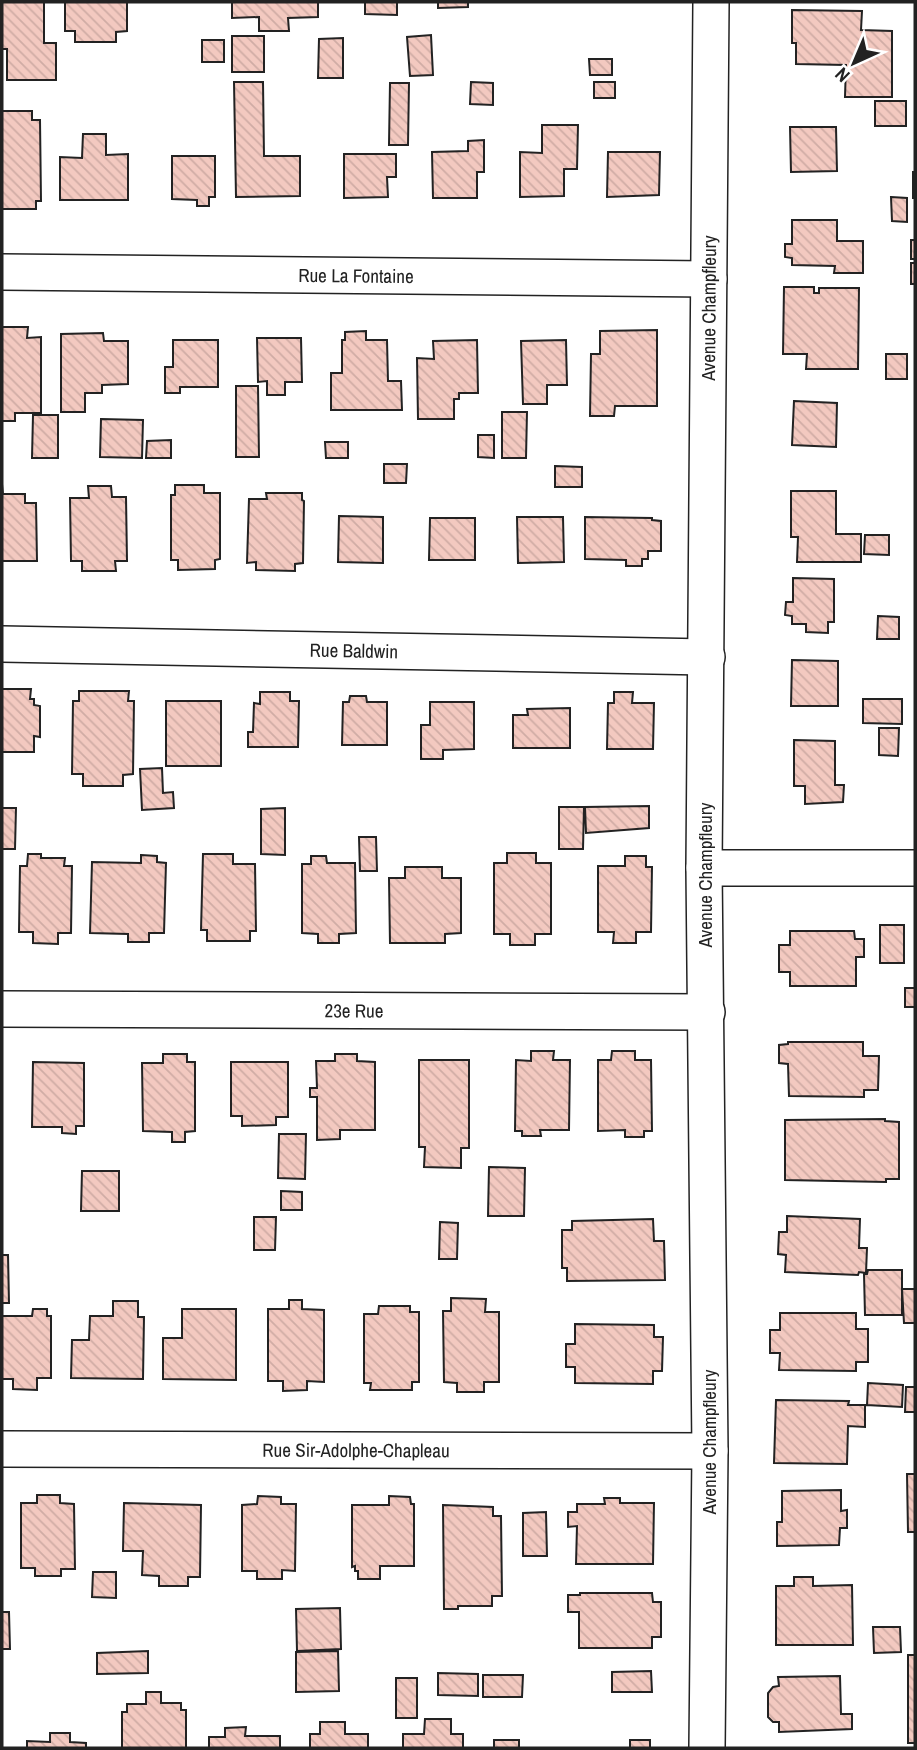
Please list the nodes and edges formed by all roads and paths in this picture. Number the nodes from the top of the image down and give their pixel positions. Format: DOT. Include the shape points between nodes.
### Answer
graph roads {
  1 [pos="711,2"];
  2 [pos="2,272"];
  3 [pos="709,279"];
  4 [pos="2,644"];
  5 [pos="706,657"];
  6 [pos="704,868"];
  7 [pos="915,868"];
  8 [pos="2,1009"];
  9 [pos="707,1012"];
  10 [pos="2,1449"];
  11 [pos="710,1451"];
  12 [pos="707,1748"];
  1 -- 3 [label="street, Avenue Champfleury"];
  2 -- 3 [label="street, Rue La Fontaine"];
  3 -- 5 [label="street, Avenue Champfleury"];
  4 -- 5 [label="street, Rue Baldwin"];
  5 -- 6 [label="street, Avenue Champfleury"];
  6 -- 7 [label="street"];
  6 -- 9 [label="street, Avenue Champfleury"];
  8 -- 9 [label="street, 23e Rue"];
  9 -- 11 [label="street, Avenue Champfleury"];
  10 -- 11 [label="street, Rue Sir-Adolphe-Chapleau"];
  11 -- 12 [label="street, Avenue Champfleury"];
}
